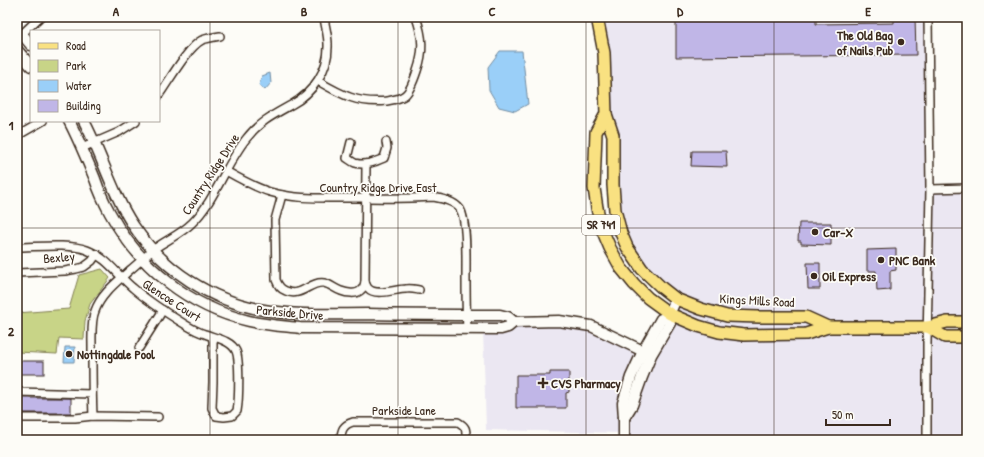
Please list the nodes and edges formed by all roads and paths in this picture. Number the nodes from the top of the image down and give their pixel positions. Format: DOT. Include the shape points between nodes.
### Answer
graph roads {
  1 [pos="40,17"];
  2 [pos="324,17"];
  3 [pos="416,17"];
  4 [pos="597,17"];
  5 [pos="928,17"];
  6 [pos="19,34"];
  7 [pos="220,36"];
  8 [pos="30,44"];
  9 [pos="17,50"];
  10 [pos="30,65"];
  11 [pos="318,80"];
  12 [pos="160,94"];
  13 [pos="606,114"];
  14 [pos="41,122"];
  15 [pos="69,122"];
  16 [pos="84,122"];
  17 [pos="134,122"];
  18 [pos="17,136"];
  19 [pos="94,142"];
  20 [pos="350,142"];
  21 [pos="386,142"];
  22 [pos="82,148"];
  23 [pos="366,164"];
  24 [pos="226,171"];
  25 [pos="967,188"];
  26 [pos="930,189"];
  27 [pos="282,195"];
  28 [pos="365,198"];
  29 [pos="17,247"];
  30 [pos="153,250"];
  31 [pos="97,254"];
  32 [pos="142,259"];
  33 [pos="17,273"];
  34 [pos="122,278"];
  35 [pos="365,282"];
  36 [pos="419,290"];
  37 [pos="676,299"];
  38 [pos="163,310"];
  39 [pos="466,315"];
  40 [pos="669,316"];
  41 [pos="514,322"];
  42 [pos="967,322"];
  43 [pos="828,327"];
  44 [pos="928,327"];
  45 [pos="466,329"];
  46 [pos="212,337"];
  47 [pos="967,337"];
  48 [pos="139,348"];
  49 [pos="643,350"];
  50 [pos="17,392"];
  51 [pos="92,394"];
  52 [pos="93,416"];
  53 [pos="17,418"];
  54 [pos="158,418"];
  55 [pos="624,418"];
  56 [pos="341,440"];
  57 [pos="466,440"];
  58 [pos="624,440"];
  59 [pos="927,440"];
  1 -- 6 [label="street"];
  2 -- 11 [label="street, Country Ridge Drive" via="328,52"];
  3 -- 11 [label="street" via="422,37 422,50 420,64 405,95 380,102 360,100 347,97"];
  4 -- 13 [label="main road, SR 741" via="604,53"];
  5 -- 26 [label="street"];
  6 -- 8 [label="street"];
  7 -- 12 [label="street" via="202,40 192,48"];
  9 -- 10 [label="street"];
  11 -- 24 [label="street, Country Ridge Drive" via="303,97 255,129 238,150"];
  13 -- 37 [label="main road, SR 741" via="613,135 615,210 621,233 642,269"];
  13 -- 40 [label="main road, SR 741" via="596,132 594,188 602,226 621,268 648,298"];
  14 -- 18 [label="street"];
  15 -- 22 [label="street, Parkside Drive"];
  16 -- 19 [label="street, Parkside Drive"];
  17 -- 19 [label="street" via="119,132"];
  19 -- 22 [label="street"];
  19 -- 30 [label="street, Parkside Drive" via="123,208"];
  20 -- 23 [label="street" via="347,158 354,163"];
  21 -- 23 [label="street" via="384,158"];
  22 -- 32 [label="street, Parkside Drive" via="109,212 122,234"];
  23 -- 28 [label="street"];
  24 -- 27 [label="street, Country Ridge Drive East" via="259,188"];
  24 -- 30 [label="street, Country Ridge Drive" via="202,213 184,230"];
  25 -- 26 [label="street"];
  26 -- 44 [label="street"];
  27 -- 28 [label="street, Country Ridge Drive East"];
  27 -- 35 [label="street" via="274,227 278,286 296,293 324,283 340,291 355,293 362,290"];
  28 -- 35 [label="street"];
  28 -- 39 [label="street, Country Ridge Drive East" via="433,197 448,200 459,208 464,220"];
  29 -- 31 [label="street, Bexley" via="66,246"];
  30 -- 32 [label="street, Country Ridge Drive"];
  30 -- 39 [label="street, Parkside Drive" via="177,272 210,293 252,308 284,313"];
  31 -- 33 [label="street, Bexley" via="92,261 76,270"];
  31 -- 34 [label="street, Bexley"];
  32 -- 34 [label="street, Country Ridge Drive"];
  32 -- 45 [label="street, Parkside Drive" via="170,284 202,305 250,322 300,328"];
  34 -- 38 [label="street, Glencoe Court"];
  34 -- 51 [label="street, Country Ridge Drive" via="107,292 94,312"];
  35 -- 36 [label="street" via="370,290 379,292"];
  37 -- 40 [label="street"];
  37 -- 43 [label="main road, Kings Mills Road / SR 741" via="726,316 806,317"];
  38 -- 46 [label="street, Glencoe Court" via="187,326"];
  38 -- 48 [label="street"];
  39 -- 41 [label="street, Parkside Drive" via="500,315"];
  39 -- 45 [label="street, Country Ridge Drive East"];
  40 -- 43 [label="main road, Kings Mills Road / SR 741" via="719,332 744,335 806,334"];
  40 -- 49 [label="street" via="661,319"];
  40 -- 55 [label="street" via="670,323 651,355 632,405"];
  41 -- 45 [label="street, Parkside Drive" via="501,329"];
  41 -- 49 [label="street, Parkside Drive" via="558,321 591,326"];
  42 -- 44 [label="main road, Kings Mills Road / SR 741" via="947,322"];
  43 -- 44 [label="main road, Kings Mills Road / SR 741"];
  44 -- 47 [label="main road" via="945,337"];
  44 -- 59 [label="street"];
  46 -- 46 [label="street, Glencoe Court" via="232,345 237,352 238,404 237,411 232,416 216,416 212,408"];
  49 -- 55 [label="street" via="623,403"];
  50 -- 51 [label="street"];
  51 -- 52 [label="street, Country Ridge Drive"];
  52 -- 53 [label="street"];
  52 -- 54 [label="street"];
  55 -- 58 [label="street"];
  56 -- 57 [label="street, Parkside Lane" via="344,428 353,422 458,422 466,431"];
}
